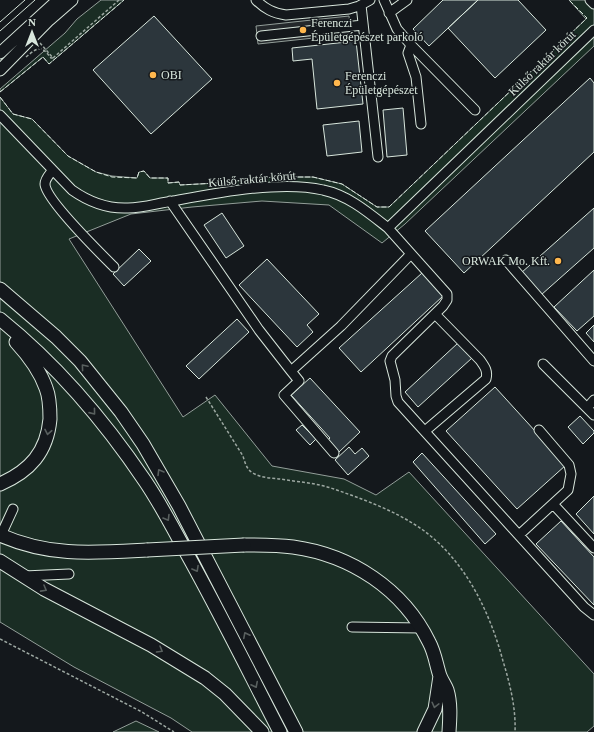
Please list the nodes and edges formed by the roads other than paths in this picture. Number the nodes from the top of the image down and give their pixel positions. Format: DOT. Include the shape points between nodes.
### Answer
graph roads {
  1 [pos="58,0"];
  2 [pos="72,0"];
  3 [pos="256,0"];
  4 [pos="384,0"];
  5 [pos="407,0"];
  6 [pos="590,0"];
  7 [pos="365,2"];
  8 [pos="594,4"];
  9 [pos="389,13"];
  10 [pos="364,25"];
  11 [pos="594,30"];
  12 [pos="261,36"];
  13 [pos="411,45"];
  14 [pos="0,54"];
  15 [pos="0,70"];
  16 [pos="475,110"];
  17 [pos="1,115"];
  18 [pos="421,124"];
  19 [pos="378,156"];
  20 [pos="52,171"];
  21 [pos="170,201"];
  22 [pos="388,228"];
  23 [pos="411,254"];
  24 [pos="506,260"];
  25 [pos="114,267"];
  26 [pos="0,289"];
  27 [pos="435,314"];
  28 [pos="0,319"];
  29 [pos="0,324"];
  30 [pos="594,361"];
  31 [pos="543,364"];
  32 [pos="291,371"];
  33 [pos="594,400"];
  34 [pos="587,408"];
  35 [pos="594,415"];
  36 [pos="538,430"];
  37 [pos="425,431"];
  38 [pos="334,453"];
  39 [pos="0,484"];
  40 [pos="553,504"];
  41 [pos="13,510"];
  42 [pos="0,535"];
  43 [pos="519,535"];
  44 [pos="594,548"];
  45 [pos="0,561"];
  46 [pos="68,574"];
  47 [pos="22,576"];
  48 [pos="594,615"];
  49 [pos="352,628"];
  50 [pos="421,628"];
  51 [pos="440,676"];
  52 [pos="271,682"];
  53 [pos="262,732"];
  54 [pos="280,732"];
  55 [pos="296,732"];
  56 [pos="307,732"];
  57 [pos="424,732"];
  58 [pos="449,732"];
  1 -- 14 [label="main road"];
  2 -- 15 [label="main road"];
  3 -- 7 [label="street" via="269,11 286,15 349,9"];
  4 -- 9 [label="street"];
  5 -- 9 [label="street"];
  6 -- 8 [label="street"];
  7 -- 10 [label="street"];
  9 -- 13 [label="street" via="397,29"];
  10 -- 12 [label="street"];
  10 -- 19 [label="street"];
  11 -- 22 [label="street, Külső raktár körút"];
  13 -- 16 [label="street"];
  13 -- 18 [label="street" via="408,53 416,77"];
  17 -- 20 [label="street, Külső raktár körút"];
  20 -- 21 [label="street, Külső raktár körút" via="85,200 99,205 128,208"];
  20 -- 25 [label="street" via="44,183 48,194 86,240"];
  21 -- 22 [label="street, Külső raktár körút" via="249,189 309,187 340,196 364,209"];
  21 -- 32 [label="street" via="259,330"];
  22 -- 23 [label="street"];
  23 -- 27 [label="street" via="447,294 444,306"];
  23 -- 32 [label="street" via="341,326"];
  24 -- 30 [label="street"];
  52 -- 26 [label="highway, one-way" via="179,506 121,412 80,361"];
  27 -- 37 [label="street" via="392,356 390,361 398,402"];
  27 -- 37 [label="street" via="480,360 487,373 486,379"];
  28 -- 54 [label="highway, one-way" via="68,382 112,435 146,482 200,577"];
  29 -- 39 [label="highway, one-way" via="27,354 42,379 48,396 50,415 46,439 37,457 20,474"];
  31 -- 34 [label="street"];
  32 -- 38 [label="street" via="299,380 284,395"];
  33 -- 34 [label="street"];
  34 -- 35 [label="street"];
  36 -- 40 [label="street" via="569,465 571,483 568,490"];
  37 -- 43 [label="street"];
  40 -- 43 [label="street"];
  40 -- 44 [label="street"];
  41 -- 42 [label="street"];
  42 -- 50 [label="highway, bridge" via="33,547 69,553 244,545 292,547 316,552 344,561 373,577 411,613"];
  43 -- 48 [label="street"];
  45 -- 47 [label="highway"];
  46 -- 47 [label="street"];
  47 -- 53 [label="highway, one-way" via="151,645 205,678 225,694"];
  49 -- 50 [label="street"];
  50 -- 51 [label="highway" via="434,653"];
  51 -- 57 [label="highway, one-way" via="435,709"];
  51 -- 58 [label="highway" via="449,700"];
  52 -- 55 [label="highway"];
  52 -- 56 [label="highway"];
}
